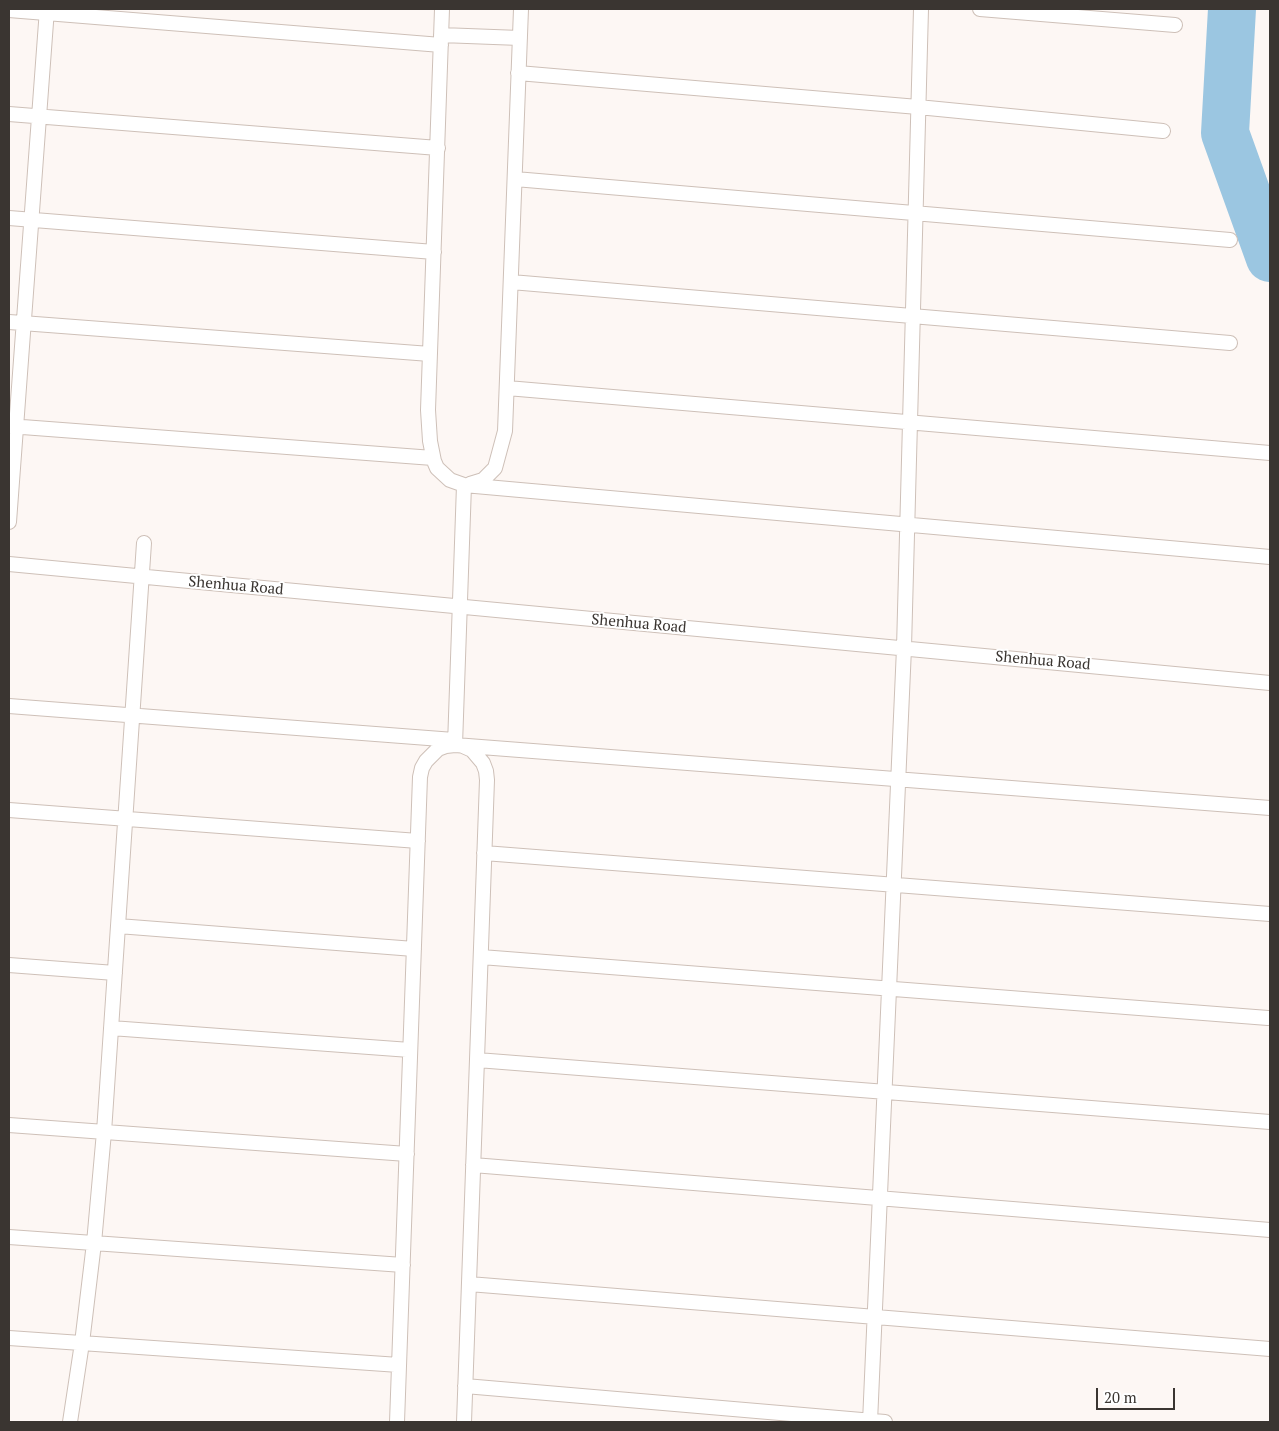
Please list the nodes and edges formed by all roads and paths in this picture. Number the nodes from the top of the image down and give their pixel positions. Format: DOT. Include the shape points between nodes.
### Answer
graph roads {
  1 [pos="442,9"];
  2 [pos="521,9"];
  3 [pos="921,9"];
  4 [pos="980,9"];
  5 [pos="9,10"];
  6 [pos="47,11"];
  7 [pos="1175,25"];
  8 [pos="520,38"];
  9 [pos="441,40"];
  10 [pos="518,73"];
  11 [pos="918,107"];
  12 [pos="9,114"];
  13 [pos="40,116"];
  14 [pos="1163,131"];
  15 [pos="438,148"];
  16 [pos="515,179"];
  17 [pos="915,213"];
  18 [pos="9,218"];
  19 [pos="32,220"];
  20 [pos="1230,240"];
  21 [pos="434,252"];
  22 [pos="511,282"];
  23 [pos="913,316"];
  24 [pos="9,322"];
  25 [pos="24,323"];
  26 [pos="1230,344"];
  27 [pos="430,354"];
  28 [pos="507,388"];
  29 [pos="910,422"];
  30 [pos="12,426"];
  31 [pos="1270,453"];
  32 [pos="433,458"];
  33 [pos="464,484"];
  34 [pos="9,522"];
  35 [pos="908,524"];
  36 [pos="144,543"];
  37 [pos="1270,557"];
  38 [pos="9,564"];
  39 [pos="142,577"];
  40 [pos="460,607"];
  41 [pos="904,648"];
  42 [pos="1270,683"];
  43 [pos="9,706"];
  44 [pos="132,715"];
  45 [pos="469,741"];
  46 [pos="455,743"];
  47 [pos="899,780"];
  48 [pos="1270,808"];
  49 [pos="9,810"];
  50 [pos="125,819"];
  51 [pos="418,841"];
  52 [pos="484,853"];
  53 [pos="894,885"];
  54 [pos="1270,914"];
  55 [pos="118,926"];
  56 [pos="414,949"];
  57 [pos="481,957"];
  58 [pos="9,965"];
  59 [pos="115,973"];
  60 [pos="890,988"];
  61 [pos="1268,1018"];
  62 [pos="111,1028"];
  63 [pos="410,1050"];
  64 [pos="477,1060"];
  65 [pos="885,1092"];
  66 [pos="1270,1122"];
  67 [pos="9,1126"];
  68 [pos="104,1132"];
  69 [pos="407,1154"];
  70 [pos="473,1165"];
  71 [pos="880,1198"];
  72 [pos="1270,1230"];
  73 [pos="9,1237"];
  74 [pos="94,1243"];
  75 [pos="403,1265"];
  76 [pos="469,1284"];
  77 [pos="875,1317"];
  78 [pos="9,1338"];
  79 [pos="82,1343"];
  80 [pos="1270,1349"];
  81 [pos="399,1366"];
  82 [pos="465,1386"];
  83 [pos="70,1422"];
  84 [pos="397,1422"];
  85 [pos="464,1422"];
  86 [pos="870,1422"];
  87 [pos="885,1422"];
  1 -- 9 [label="lane"];
  2 -- 8 [label="lane"];
  3 -- 11 [label="lane"];
  4 -- 7 [label="lane"];
  5 -- 6 [label="lane"];
  6 -- 9 [label="lane"];
  6 -- 13 [label="lane"];
  8 -- 9 [label="lane"];
  8 -- 10 [label="lane"];
  9 -- 15 [label="lane"];
  10 -- 11 [label="lane"];
  10 -- 16 [label="lane"];
  11 -- 14 [label="lane"];
  11 -- 17 [label="lane"];
  12 -- 13 [label="lane"];
  13 -- 15 [label="lane"];
  13 -- 19 [label="lane"];
  15 -- 21 [label="lane"];
  16 -- 17 [label="lane"];
  16 -- 22 [label="lane"];
  17 -- 20 [label="lane"];
  17 -- 23 [label="lane"];
  18 -- 19 [label="lane"];
  19 -- 21 [label="lane"];
  19 -- 25 [label="lane"];
  21 -- 27 [label="lane"];
  22 -- 23 [label="lane"];
  22 -- 28 [label="lane"];
  23 -- 26 [label="lane"];
  23 -- 29 [label="lane"];
  24 -- 25 [label="lane"];
  25 -- 27 [label="lane"];
  25 -- 30 [label="lane"];
  27 -- 32 [label="lane" via="428,410"];
  28 -- 29 [label="lane"];
  28 -- 33 [label="lane" via="505,431 497,462 483,480"];
  29 -- 31 [label="lane"];
  29 -- 35 [label="lane"];
  30 -- 32 [label="lane"];
  30 -- 34 [label="lane"];
  32 -- 33 [label="lane" via="443,475"];
  33 -- 35 [label="lane"];
  33 -- 40 [label="lane"];
  35 -- 37 [label="lane"];
  35 -- 41 [label="lane"];
  36 -- 39 [label="lane"];
  38 -- 39 [label="lane, Shenhua Road"];
  39 -- 40 [label="lane, Shenhua Road"];
  39 -- 44 [label="lane"];
  40 -- 41 [label="lane, Shenhua Road"];
  40 -- 46 [label="lane"];
  41 -- 42 [label="lane, Shenhua Road"];
  41 -- 47 [label="lane"];
  43 -- 44 [label="lane"];
  44 -- 46 [label="lane"];
  44 -- 50 [label="lane"];
  45 -- 46 [label="lane"];
  46 -- 47 [label="lane"];
  46 -- 51 [label="lane" via="431,754 422,768"];
  46 -- 52 [label="lane" via="472,750 486,771"];
  47 -- 48 [label="lane"];
  47 -- 53 [label="lane"];
  49 -- 50 [label="lane"];
  50 -- 51 [label="lane"];
  50 -- 55 [label="lane"];
  51 -- 56 [label="lane"];
  52 -- 53 [label="lane"];
  52 -- 57 [label="lane"];
  53 -- 54 [label="lane"];
  53 -- 60 [label="lane"];
  55 -- 56 [label="lane"];
  55 -- 59 [label="lane"];
  56 -- 63 [label="lane"];
  57 -- 60 [label="lane"];
  57 -- 64 [label="lane"];
  58 -- 59 [label="lane"];
  59 -- 62 [label="lane"];
  60 -- 61 [label="lane"];
  60 -- 65 [label="lane"];
  62 -- 63 [label="lane"];
  62 -- 68 [label="lane"];
  63 -- 69 [label="lane"];
  64 -- 65 [label="lane"];
  64 -- 70 [label="lane"];
  65 -- 66 [label="lane"];
  65 -- 71 [label="lane"];
  67 -- 68 [label="lane"];
  68 -- 69 [label="lane"];
  68 -- 74 [label="lane"];
  69 -- 75 [label="lane"];
  70 -- 71 [label="lane"];
  70 -- 76 [label="lane"];
  71 -- 72 [label="lane"];
  71 -- 77 [label="lane"];
  73 -- 74 [label="lane"];
  74 -- 75 [label="lane"];
  74 -- 79 [label="lane"];
  75 -- 81 [label="lane"];
  76 -- 77 [label="lane"];
  76 -- 82 [label="lane"];
  77 -- 80 [label="lane"];
  77 -- 86 [label="lane"];
  78 -- 79 [label="lane"];
  79 -- 81 [label="lane"];
  79 -- 83 [label="lane"];
  81 -- 84 [label="lane"];
  82 -- 85 [label="lane"];
  82 -- 86 [label="lane"];
  86 -- 87 [label="lane"];
}
